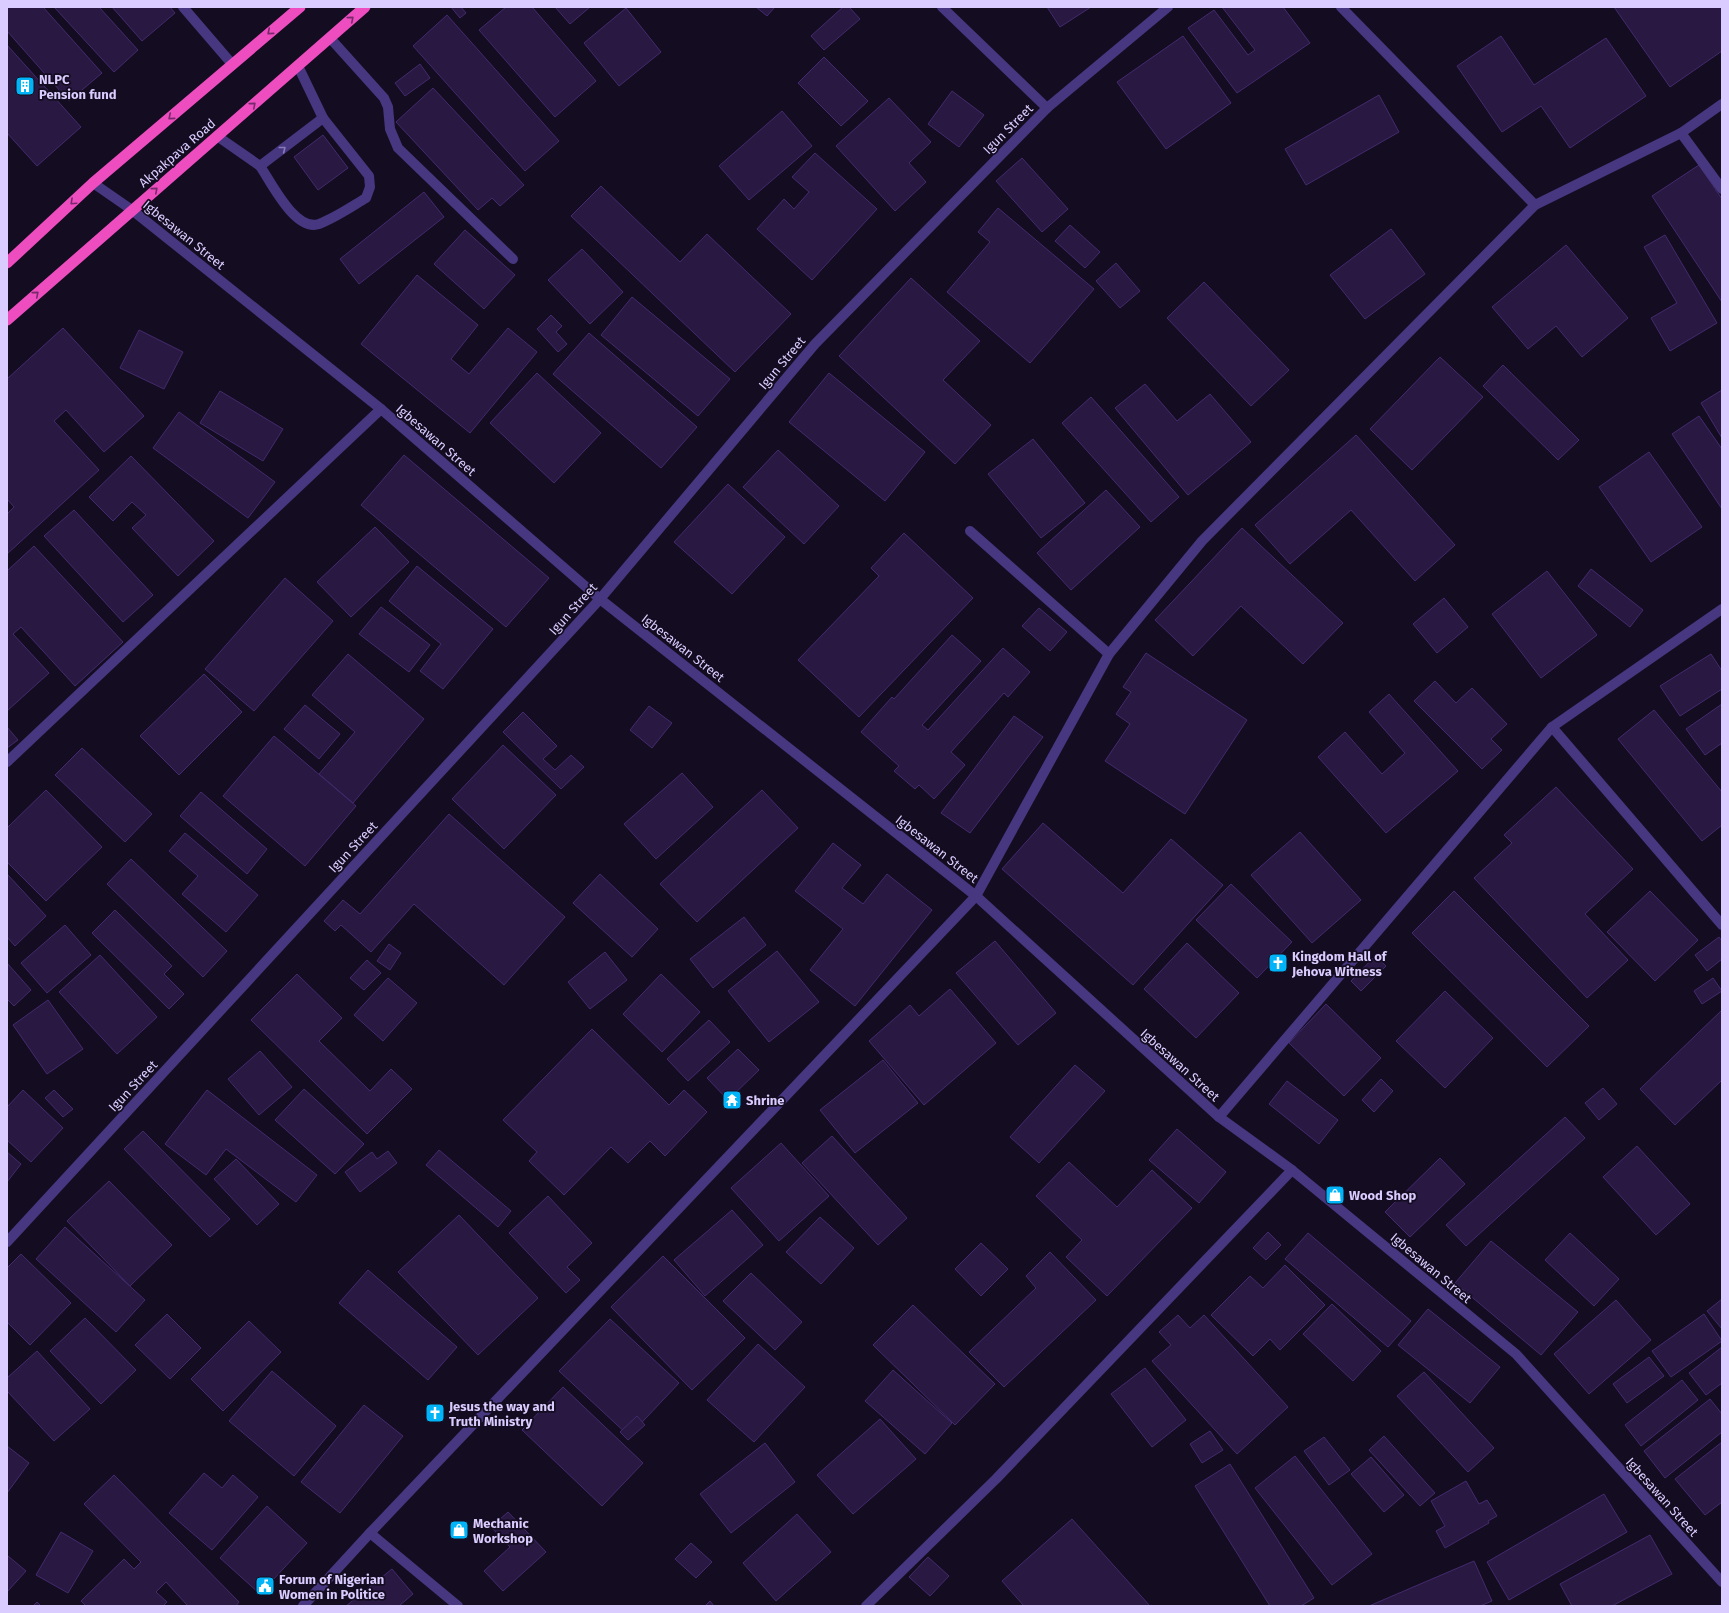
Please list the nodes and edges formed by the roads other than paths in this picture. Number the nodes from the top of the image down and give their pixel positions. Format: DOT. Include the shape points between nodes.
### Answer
graph roads {
  1 [pos="184,7"];
  2 [pos="300,7"];
  3 [pos="365,7"];
  4 [pos="942,7"];
  5 [pos="1168,7"];
  6 [pos="1341,7"];
  7 [pos="330,38"];
  8 [pos="232,64"];
  9 [pos="298,66"];
  10 [pos="1722,104"];
  11 [pos="1047,108"];
  12 [pos="323,118"];
  13 [pos="1681,133"];
  14 [pos="217,136"];
  15 [pos="260,166"];
  16 [pos="93,183"];
  17 [pos="1722,189"];
  18 [pos="1535,205"];
  19 [pos="132,210"];
  20 [pos="513,259"];
  21 [pos="7,263"];
  22 [pos="7,320"];
  23 [pos="381,409"];
  24 [pos="970,531"];
  25 [pos="600,599"];
  26 [pos="1722,609"];
  27 [pos="1109,654"];
  28 [pos="1552,727"];
  29 [pos="7,762"];
  30 [pos="976,896"];
  31 [pos="1722,925"];
  32 [pos="1219,1117"];
  33 [pos="1292,1170"];
  34 [pos="7,1242"];
  35 [pos="370,1533"];
  36 [pos="1722,1582"];
  37 [pos="303,1606"];
  38 [pos="458,1606"];
  39 [pos="866,1606"];
  1 -- 8 [label="street"];
  2 -- 8 [label="highway, one-way"];
  7 -- 3 [label="highway, Akpakpava Road, one-way"];
  4 -- 11 [label="street"];
  5 -- 11 [label="street, Igun Street"];
  6 -- 18 [label="street"];
  7 -- 9 [label="highway, Akpakpava Road"];
  7 -- 20 [label="street" via="384,98 388,107 390,129 398,148"];
  8 -- 16 [label="highway, one-way"];
  9 -- 12 [label="street"];
  14 -- 9 [label="highway, Akpakpava Road, one-way"];
  10 -- 13 [label="street"];
  11 -- 25 [label="street, Igun Street" via="815,344"];
  15 -- 12 [label="street, one-way"];
  12 -- 15 [label="street" via="369,176 370,187 366,198 318,225 305,223 292,214"];
  13 -- 17 [label="street"];
  13 -- 18 [label="street"];
  14 -- 15 [label="street"];
  19 -- 14 [label="highway, Akpakpava Road, one-way"];
  16 -- 19 [label="street, Igbesawan Street"];
  16 -- 21 [label="highway, one-way"];
  18 -- 27 [label="street" via="1202,540"];
  22 -- 19 [label="highway, Akpakpava Road, one-way"];
  19 -- 23 [label="street, Igbesawan Street"];
  23 -- 25 [label="street, Igbesawan Street"];
  23 -- 29 [label="street"];
  24 -- 27 [label="street"];
  25 -- 30 [label="street, Igbesawan Street"];
  25 -- 34 [label="street, Igun Street"];
  26 -- 28 [label="street"];
  27 -- 30 [label="street"];
  28 -- 31 [label="street"];
  28 -- 32 [label="street"];
  30 -- 32 [label="street, Igbesawan Street"];
  30 -- 35 [label="street"];
  32 -- 33 [label="street, Igbesawan Street"];
  33 -- 36 [label="street, Igbesawan Street" via="1516,1354"];
  33 -- 39 [label="street" via="996,1479"];
  35 -- 37 [label="street"];
  35 -- 38 [label="street"];
}
